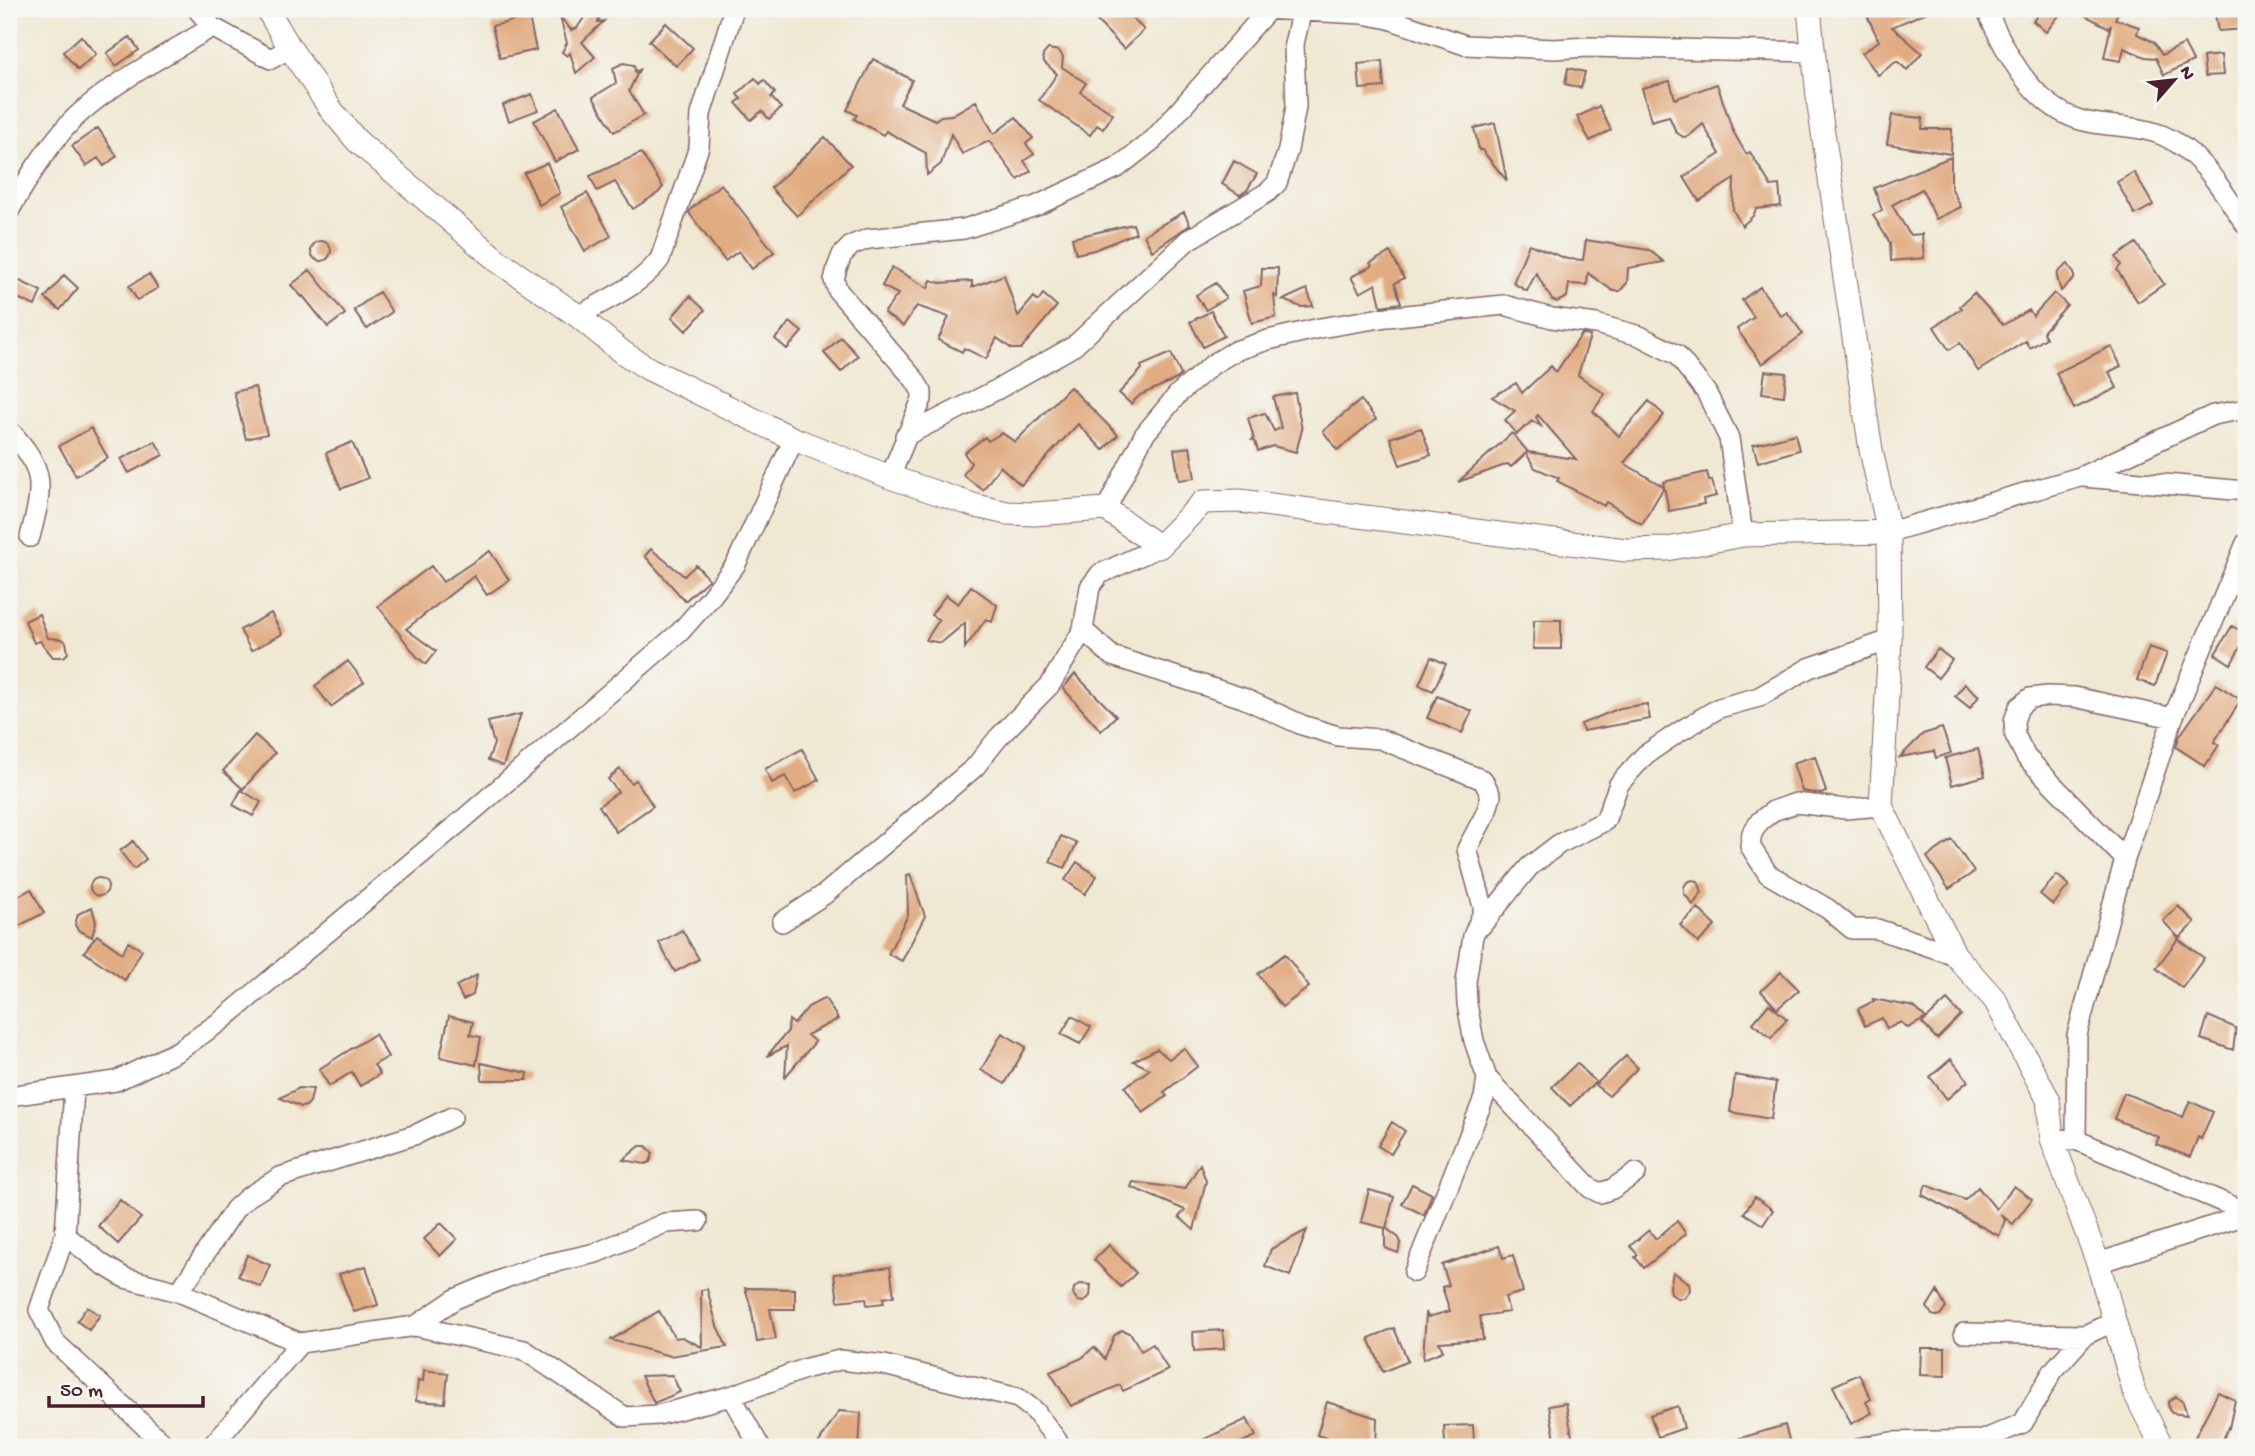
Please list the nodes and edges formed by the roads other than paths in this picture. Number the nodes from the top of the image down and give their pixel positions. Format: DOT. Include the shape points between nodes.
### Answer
graph roads {
  1 [pos="197,9"];
  2 [pos="267,9"];
  3 [pos="734,9"];
  4 [pos="1809,9"];
  5 [pos="1986,9"];
  6 [pos="1266,10"];
  7 [pos="1302,10"];
  8 [pos="212,27"];
  9 [pos="290,48"];
  10 [pos="1814,52"];
  11 [pos="9,211"];
  12 [pos="2246,225"];
  13 [pos="578,316"];
  14 [pos="2246,409"];
  15 [pos="9,430"];
  16 [pos="905,436"];
  17 [pos="794,439"];
  18 [pos="890,477"];
  19 [pos="2080,477"];
  20 [pos="2246,491"];
  21 [pos="1106,509"];
  22 [pos="1889,532"];
  23 [pos="1743,535"];
  24 [pos="30,537"];
  25 [pos="2246,543"];
  26 [pos="1159,547"];
  27 [pos="1083,630"];
  28 [pos="1890,640"];
  29 [pos="2173,719"];
  30 [pos="1881,806"];
  31 [pos="2125,859"];
  32 [pos="782,922"];
  33 [pos="1473,936"];
  34 [pos="1955,955"];
  35 [pos="1487,1078"];
  36 [pos="74,1088"];
  37 [pos="9,1096"];
  38 [pos="452,1117"];
  39 [pos="2052,1139"];
  40 [pos="2076,1140"];
  41 [pos="1636,1173"];
  42 [pos="2246,1214"];
  43 [pos="698,1221"];
  44 [pos="65,1235"];
  45 [pos="2098,1263"];
  46 [pos="1414,1272"];
  47 [pos="178,1292"];
  48 [pos="2115,1321"];
  49 [pos="415,1326"];
  50 [pos="1964,1333"];
  51 [pos="2085,1335"];
  52 [pos="300,1343"];
  53 [pos="731,1396"];
  54 [pos="1980,1444"];
  55 [pos="167,1447"];
  56 [pos="211,1447"];
  57 [pos="760,1447"];
  58 [pos="1062,1447"];
  59 [pos="1861,1447"];
  60 [pos="2162,1447"];
  1 -- 8 [label="street"];
  2 -- 9 [label="street"];
  3 -- 13 [label="street" via="701,114 699,147 660,259 636,282"];
  4 -- 10 [label="street"];
  5 -- 12 [label="street" via="2006,52 2057,110 2080,120 2165,136 2203,163"];
  6 -- 7 [label="street"];
  6 -- 16 [label="street" via="1154,139 1116,168 1036,206 964,229 868,239 852,244 842,254 834,280 838,291 922,392"];
  7 -- 10 [label="street" via="1363,13 1465,45"];
  7 -- 16 [label="street" via="1294,44 1296,107 1289,150 1277,183 1188,240 1074,346"];
  8 -- 9 [label="street" via="271,59"];
  8 -- 11 [label="street" via="106,93 67,125 34,167"];
  9 -- 13 [label="street" via="357,141 498,261"];
  10 -- 22 [label="street" via="1871,450"];
  13 -- 17 [label="street" via="649,369"];
  14 -- 19 [label="street" via="2213,415"];
  15 -- 24 [label="street" via="35,462 39,478"];
  16 -- 18 [label="street"];
  17 -- 18 [label="street"];
  17 -- 36 [label="street" via="736,564 680,632 221,1021 177,1051 116,1081"];
  18 -- 21 [label="street" via="1007,513"];
  19 -- 20 [label="street"];
  19 -- 22 [label="street"];
  21 -- 23 [label="street" via="1144,435 1178,394 1235,351 1320,328 1504,306 1640,336 1677,355 1706,392 1728,438"];
  21 -- 26 [label="street"];
  22 -- 23 [label="street"];
  22 -- 28 [label="street"];
  23 -- 26 [label="street" via="1667,549 1626,550 1240,501 1203,502"];
  25 -- 29 [label="street"];
  26 -- 27 [label="street" via="1100,574 1090,587"];
  27 -- 32 [label="street" via="1050,685 975,767 825,894"];
  27 -- 33 [label="street" via="1112,656 1243,698 1302,725 1338,736 1380,738 1483,780 1491,796 1467,849 1484,910"];
  28 -- 30 [label="street"];
  28 -- 33 [label="street" via="1809,668 1759,697 1719,708 1645,755 1619,784 1605,821 1559,844 1529,867"];
  29 -- 31 [label="street"];
  29 -- 31 [label="street" via="2074,697 2048,696 2030,698 2019,707 2014,721 2026,757"];
  30 -- 34 [label="street"];
  30 -- 34 [label="street" via="1846,809 1796,803 1760,821 1750,846 1768,874 1828,909 1852,929 1877,929"];
  31 -- 40 [label="street" via="2077,1035"];
  33 -- 35 [label="street" via="1467,1004"];
  34 -- 39 [label="street" via="1995,1000 2048,1099"];
  35 -- 41 [label="street" via="1590,1188 1600,1193"];
  35 -- 46 [label="street" via="1484,1098"];
  36 -- 37 [label="street"];
  36 -- 44 [label="street"];
  38 -- 47 [label="street" via="417,1134 263,1186 235,1209"];
  39 -- 40 [label="street"];
  39 -- 45 [label="street"];
  40 -- 42 [label="street"];
  42 -- 45 [label="street"];
  43 -- 49 [label="street" via="665,1223 596,1253 508,1277 455,1299"];
  44 -- 47 [label="street" via="125,1278"];
  44 -- 55 [label="street" via="39,1310 45,1326 55,1342"];
  45 -- 48 [label="street"];
  47 -- 52 [label="street"];
  48 -- 51 [label="street"];
  48 -- 60 [label="street" via="2134,1391"];
  49 -- 52 [label="street"];
  49 -- 53 [label="street" via="524,1350 625,1417 658,1415"];
  50 -- 51 [label="street"];
  51 -- 54 [label="street" via="2053,1371 2023,1423"];
  52 -- 56 [label="street"];
  53 -- 57 [label="street"];
  53 -- 58 [label="street" via="839,1360 884,1365 1018,1398 1035,1411"];
  54 -- 59 [label="street" via="1891,1442"];
}
